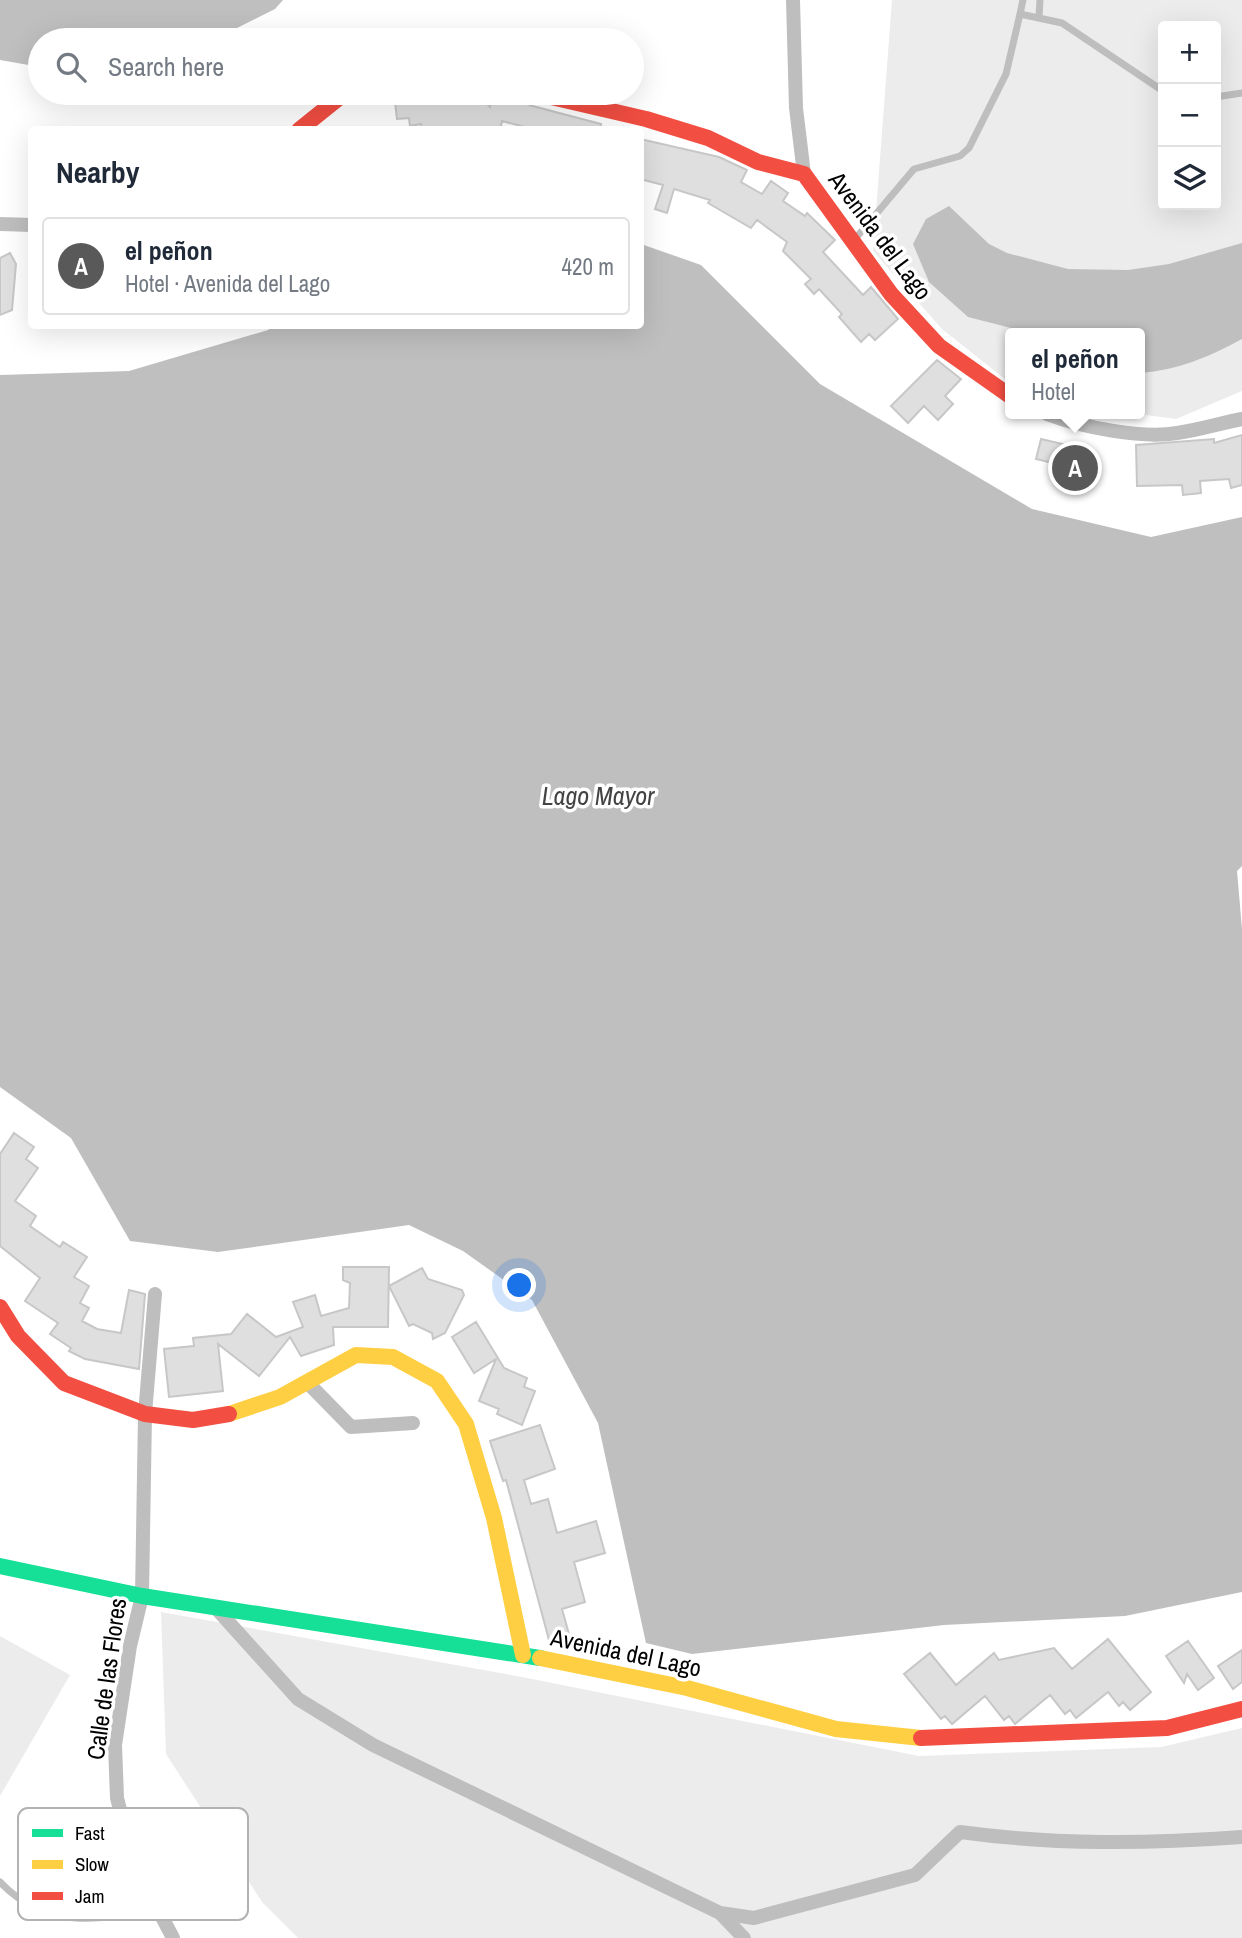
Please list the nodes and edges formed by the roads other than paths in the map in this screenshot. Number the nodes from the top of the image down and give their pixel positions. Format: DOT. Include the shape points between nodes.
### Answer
graph roads {
  1 [pos="793,0"];
  2 [pos="1023,0"];
  3 [pos="1040,0"];
  4 [pos="1020,14"];
  5 [pos="1038,16"];
  6 [pos="1158,88"];
  7 [pos="1242,93"];
  8 [pos="1221,96"];
  9 [pos="330,105"];
  10 [pos="586,105"];
  11 [pos="304,126"];
  12 [pos="804,174"];
  13 [pos="0,224"];
  14 [pos="28,225"];
  15 [pos="854,240"];
  16 [pos="1005,392"];
  17 [pos="1060,419"];
  18 [pos="1242,419"];
  19 [pos="155,1294"];
  20 [pos="0,1307"];
  21 [pos="307,1382"];
  22 [pos="145,1414"];
  23 [pos="413,1423"];
  24 [pos="0,1566"];
  25 [pos="142,1596"];
  26 [pos="215,1607"];
  27 [pos="523,1655"];
  28 [pos="1242,1709"];
  29 [pos="120,1808"];
  30 [pos="1242,1838"];
  31 [pos="0,1882"];
  32 [pos="18,1899"];
  33 [pos="720,1913"];
  34 [pos="164,1920"];
  35 [pos="173,1938"];
  36 [pos="744,1938"];
  1 -- 12 [label="street" via="796,108"];
  2 -- 4 [label="lane"];
  3 -- 5 [label="lane"];
  4 -- 5 [label="lane"];
  4 -- 15 [label="lane" via="1006,74 969,148 960,156 914,169"];
  5 -- 6 [label="lane" via="1062,23"];
  7 -- 8 [label="lane"];
  9 -- 11 [label="street"];
  10 -- 12 [label="street, Avenida del Lago" via="708,138 758,162"];
  12 -- 15 [label="street, Avenida del Lago"];
  13 -- 14 [label="street"];
  15 -- 16 [label="street, Avenida del Lago" via="891,294 939,346"];
  17 -- 18 [label="street" via="1116,431 1174,434"];
  19 -- 22 [label="street, Calle de las Flores"];
  20 -- 22 [label="street" via="18,1336 64,1383"];
  21 -- 22 [label="street" via="239,1413 194,1420"];
  21 -- 23 [label="street" via="351,1427"];
  21 -- 27 [label="street" via="356,1355 393,1357 437,1381 466,1424 494,1518"];
  22 -- 25 [label="street, Calle de las Flores"];
  24 -- 25 [label="street, Avenida del Lago"];
  25 -- 26 [label="street, Avenida del Lago"];
  25 -- 29 [label="street, Calle de las Flores" via="116,1745"];
  26 -- 27 [label="street, Avenida del Lago"];
  26 -- 33 [label="street" via="298,1699 373,1745"];
  27 -- 28 [label="street, Avenida del Lago" via="687,1688 836,1729 927,1739 1167,1728"];
  30 -- 33 [label="street" via="1143,1844 1033,1842 960,1832 915,1875 754,1918"];
  31 -- 32 [label="lane"];
  33 -- 36 [label="street"];
  34 -- 35 [label="street, Calle de las Flores"];
}
